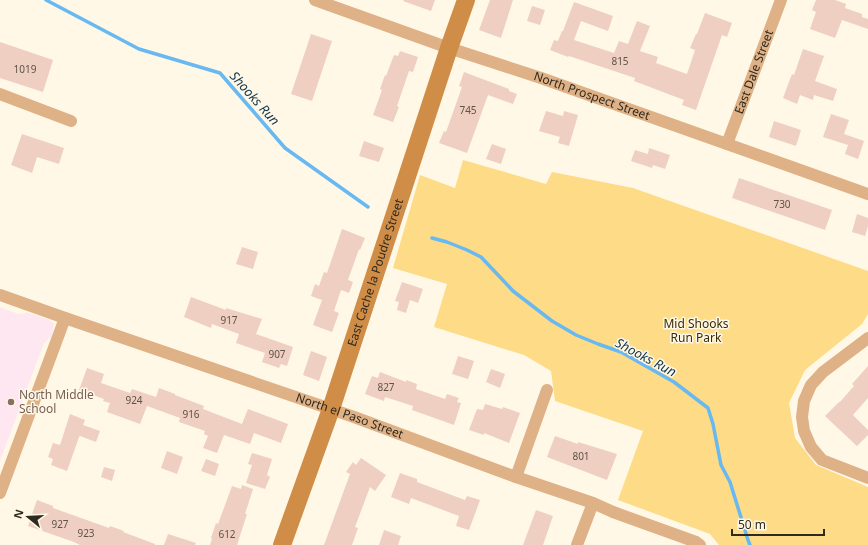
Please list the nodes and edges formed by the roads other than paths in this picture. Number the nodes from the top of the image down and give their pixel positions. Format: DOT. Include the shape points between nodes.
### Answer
graph roads {
  1 [pos="315,0"];
  2 [pos="466,0"];
  3 [pos="781,0"];
  4 [pos="449,48"];
  5 [pos="0,94"];
  6 [pos="71,121"];
  7 [pos="727,144"];
  8 [pos="868,194"];
  9 [pos="0,295"];
  10 [pos="65,318"];
  11 [pos="868,338"];
  12 [pos="547,390"];
  13 [pos="331,409"];
  14 [pos="516,477"];
  15 [pos="868,478"];
  16 [pos="0,493"];
  17 [pos="593,502"];
  18 [pos="698,544"];
  19 [pos="282,545"];
  20 [pos="577,545"];
  1 -- 4 [label="street, North Prospect Street"];
  2 -- 4 [label="street, East Cache la Poudre Street"];
  3 -- 7 [label="street, East Dale Street"];
  4 -- 7 [label="street, North Prospect Street"];
  4 -- 13 [label="street, East Cache la Poudre Street"];
  5 -- 6 [label="street"];
  7 -- 8 [label="street, North Prospect Street"];
  9 -- 10 [label="street, North el Paso Street"];
  10 -- 13 [label="street, North el Paso Street"];
  10 -- 16 [label="street"];
  11 -- 15 [label="street" via="823,372 811,385 804,401 802,417 804,431 811,447 822,460"];
  12 -- 14 [label="street"];
  13 -- 14 [label="street, North el Paso Street"];
  13 -- 19 [label="street, East Cache la Poudre Street"];
  14 -- 17 [label="street, North el Paso Street"];
  17 -- 18 [label="street, North el Paso Street" via="612,512"];
  17 -- 20 [label="street"];
}
